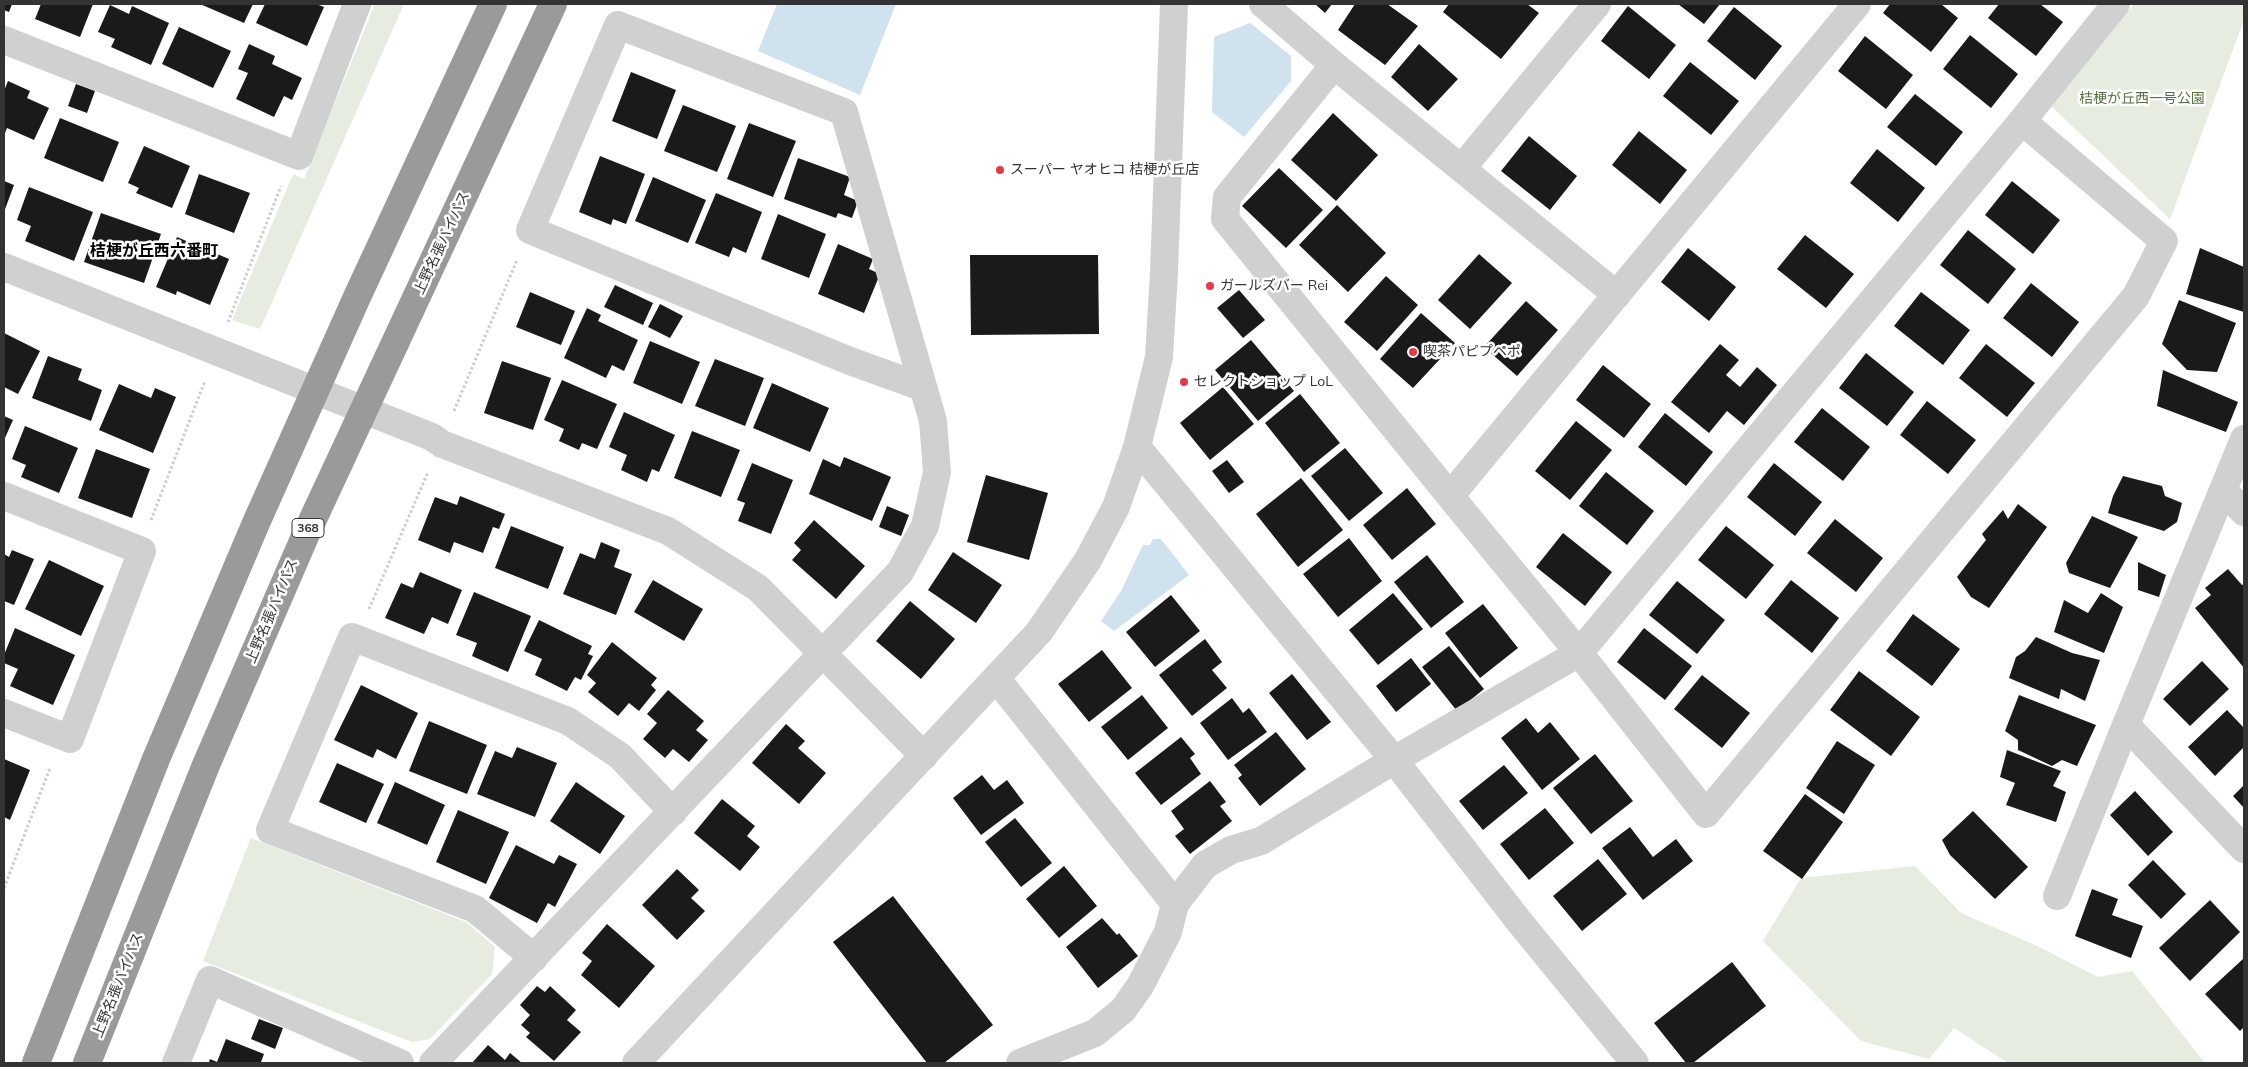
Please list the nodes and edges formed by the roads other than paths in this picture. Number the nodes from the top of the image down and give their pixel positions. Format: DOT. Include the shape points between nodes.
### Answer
graph roads {
  1 [pos="357,4"];
  2 [pos="493,4"];
  3 [pos="553,4"];
  4 [pos="1174,4"];
  5 [pos="1263,4"];
  6 [pos="1857,4"];
  7 [pos="2116,4"];
  8 [pos="1590,6"];
  9 [pos="4,40"];
  10 [pos="1334,65"];
  11 [pos="2022,121"];
  12 [pos="1462,168"];
  13 [pos="4,267"];
  14 [pos="1618,295"];
  15 [pos="922,387"];
  16 [pos="2244,439"];
  17 [pos="1137,447"];
  18 [pos="2224,490"];
  19 [pos="4,496"];
  20 [pos="1450,496"];
  21 [pos="2244,512"];
  22 [pos="1579,653"];
  23 [pos="824,654"];
  24 [pos="996,678"];
  25 [pos="4,712"];
  26 [pos="2126,725"];
  27 [pos="924,756"];
  28 [pos="1394,760"];
  29 [pos="673,812"];
  30 [pos="2244,849"];
  31 [pos="2057,896"];
  32 [pos="1175,904"];
  33 [pos="534,958"];
  34 [pos="36,1063"];
  35 [pos="87,1063"];
  36 [pos="176,1063"];
  37 [pos="400,1063"];
  38 [pos="433,1063"];
  39 [pos="636,1063"];
  40 [pos="1020,1063"];
  41 [pos="1635,1063"];
  1 -- 9 [label="street" via="299,156"];
  2 -- 34 [label="highway" via="256,523 156,759"];
  3 -- 35 [label="highway, 上野名張バイパス / 368" via="306,534 206,765"];
  4 -- 17 [label="street" via="1159,357"];
  5 -- 10 [label="street"];
  6 -- 14 [label="street"];
  7 -- 11 [label="street"];
  8 -- 12 [label="street"];
  10 -- 12 [label="street"];
  10 -- 20 [label="street" via="1227,197 1225,219"];
  11 -- 22 [label="street"];
  11 -- 22 [label="street" via="2164,241 2136,296 1706,814"];
  12 -- 14 [label="street"];
  13 -- 23 [label="street" via="432,437 442,444 668,531 758,588"];
  14 -- 20 [label="street"];
  15 -- 15 [label="street" via="850,361 530,230 618,25 844,112"];
  15 -- 23 [label="street" via="933,421 937,472 925,526 900,572"];
  16 -- 18 [label="street"];
  17 -- 24 [label="street" via="1116,508 1088,560 1039,632"];
  17 -- 28 [label="street"];
  18 -- 21 [label="street"];
  18 -- 26 [label="street"];
  19 -- 25 [label="street" via="142,551 70,739"];
  20 -- 22 [label="street"];
  22 -- 28 [label="street"];
  23 -- 27 [label="street"];
  23 -- 29 [label="street"];
  24 -- 27 [label="street"];
  24 -- 32 [label="street"];
  26 -- 30 [label="street"];
  26 -- 31 [label="street"];
  27 -- 39 [label="street"];
  28 -- 32 [label="street" via="1261,841 1232,850 1205,865"];
  28 -- 41 [label="street" via="1518,920"];
  29 -- 33 [label="street"];
  29 -- 33 [label="street" via="620,756 568,721 352,637 270,830 475,909"];
  32 -- 40 [label="street" via="1168,932 1140,986 1122,1010 1095,1033"];
  33 -- 38 [label="street"];
  36 -- 37 [label="street" via="210,980"];
}
